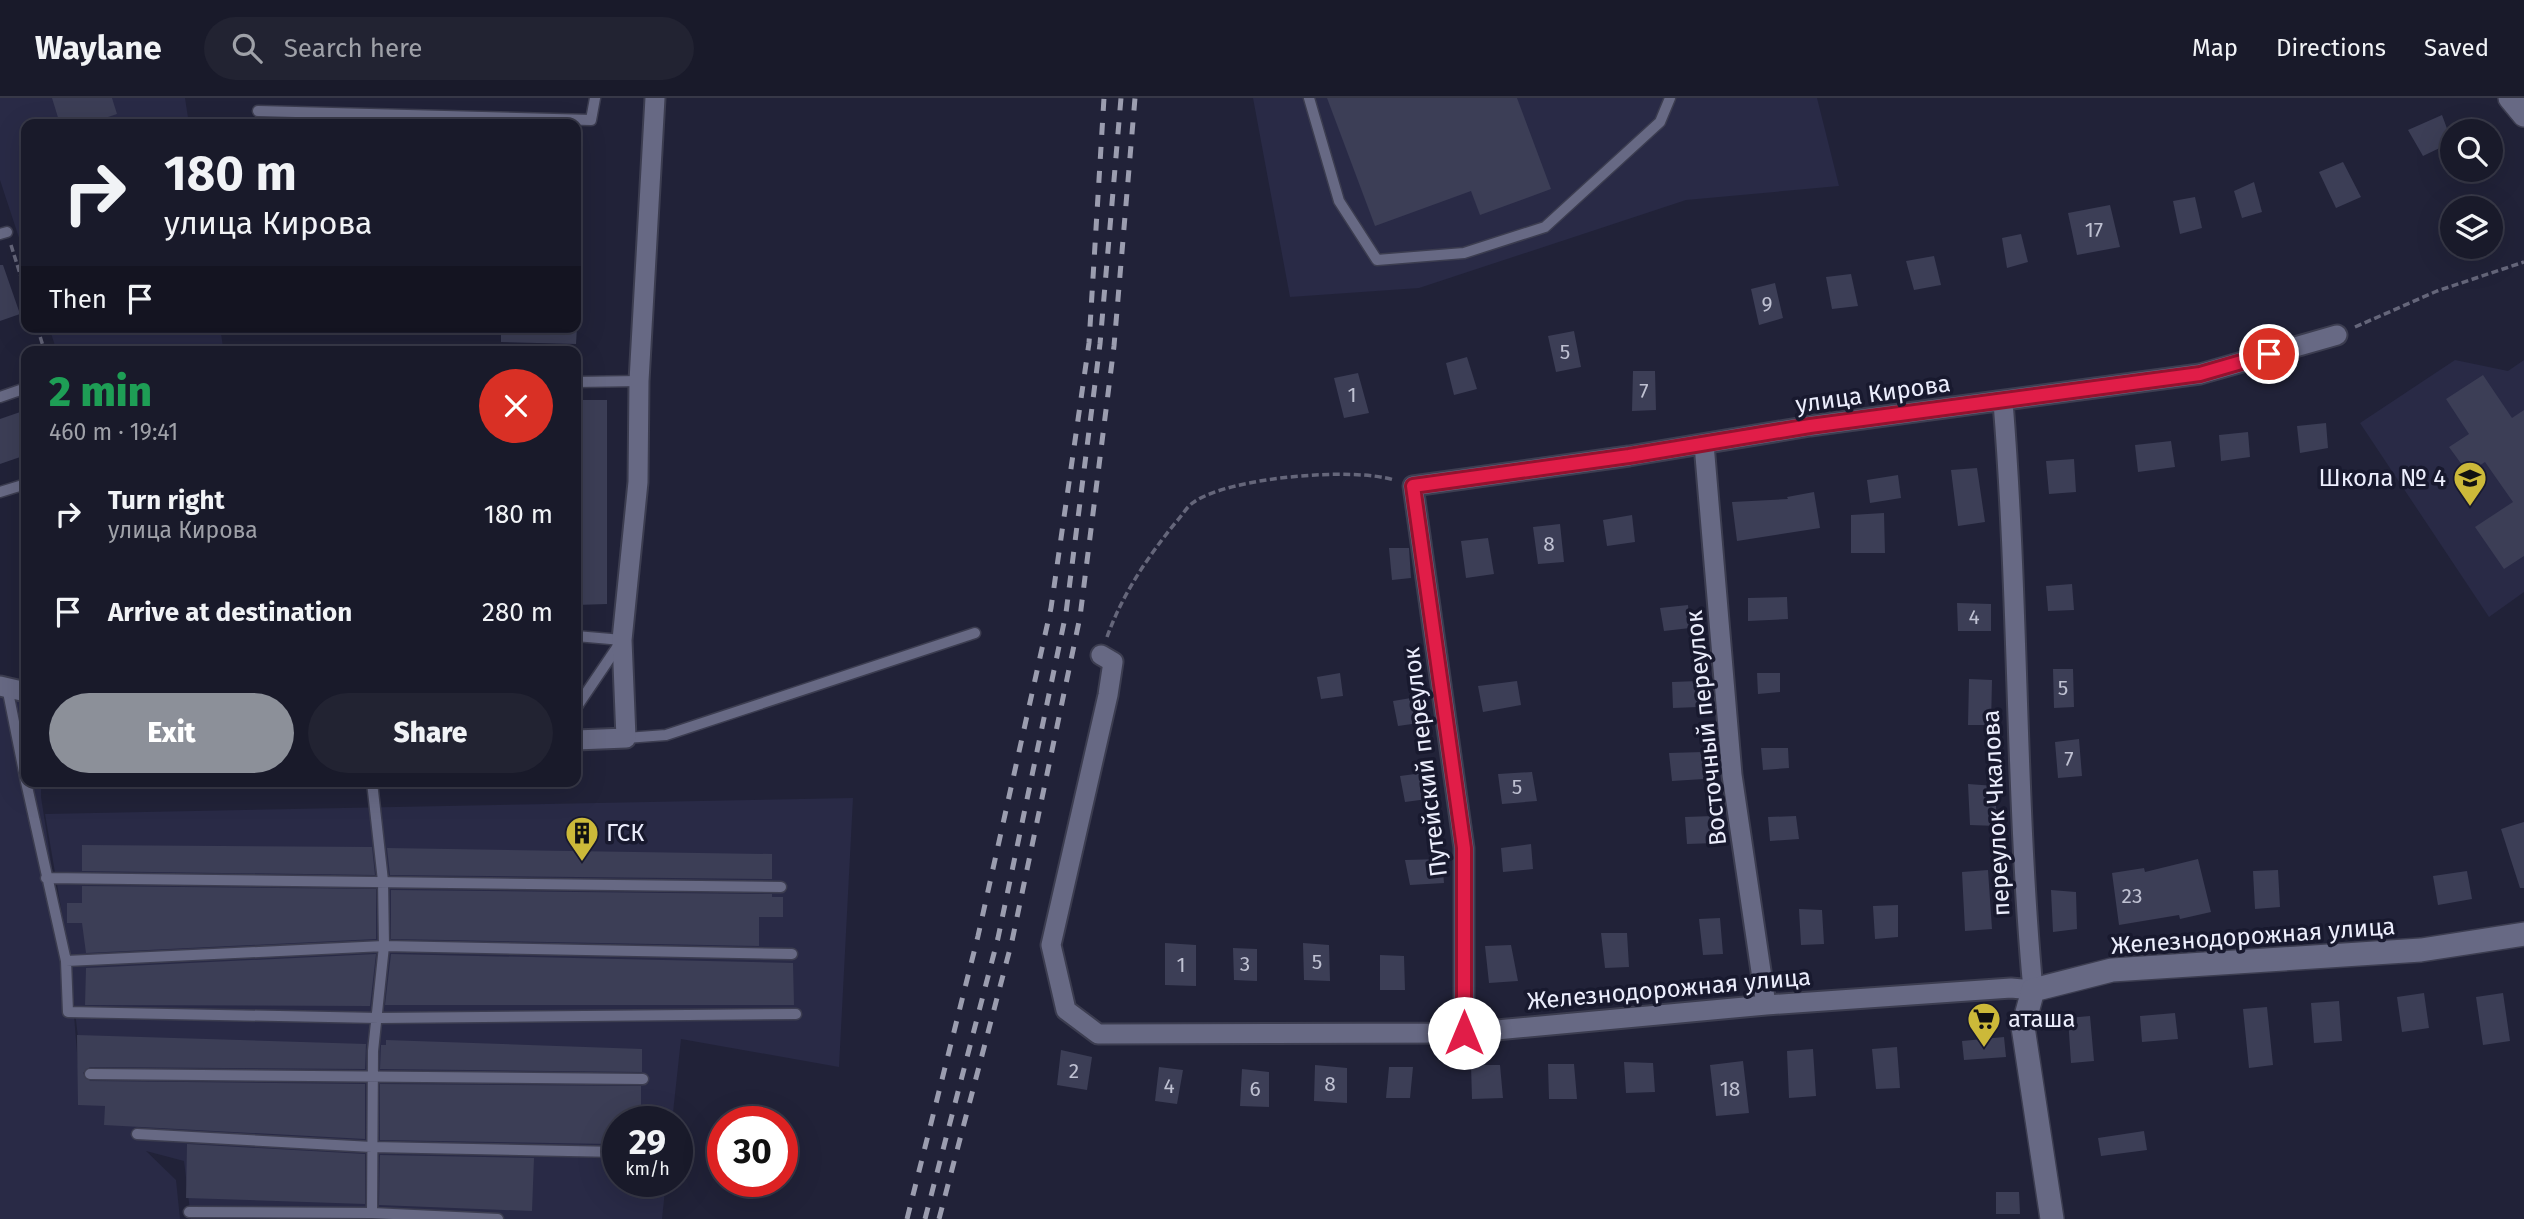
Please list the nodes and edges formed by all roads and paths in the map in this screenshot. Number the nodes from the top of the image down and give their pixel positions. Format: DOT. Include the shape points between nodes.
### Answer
graph roads {
  1 [pos="594,98"];
  2 [pos="655,98"];
  3 [pos="1309,98"];
  4 [pos="1670,98"];
  5 [pos="2510,98"];
  6 [pos="258,111"];
  7 [pos="2524,115"];
  8 [pos="525,119"];
  9 [pos="581,121"];
  10 [pos="3,233"];
  11 [pos="2524,262"];
  12 [pos="21,280"];
  13 [pos="2337,335"];
  14 [pos="639,381"];
  15 [pos="581,382"];
  16 [pos="21,390"];
  17 [pos="0,397"];
  18 [pos="2003,402"];
  19 [pos="1704,444"];
  20 [pos="21,486"];
  21 [pos="1413,486"];
  22 [pos="0,492"];
  23 [pos="975,632"];
  24 [pos="581,636"];
  25 [pos="622,640"];
  26 [pos="1101,655"];
  27 [pos="11,688"];
  28 [pos="581,701"];
  29 [pos="626,738"];
  30 [pos="581,740"];
  31 [pos="21,751"];
  32 [pos="27,787"];
  33 [pos="373,787"];
  34 [pos="46,878"];
  35 [pos="383,881"];
  36 [pos="781,887"];
  37 [pos="2524,934"];
  38 [pos="383,946"];
  39 [pos="792,954"];
  40 [pos="66,961"];
  41 [pos="2033,990"];
  42 [pos="1766,1005"];
  43 [pos="796,1014"];
  44 [pos="379,1018"];
  45 [pos="1464,1033"];
  46 [pos="90,1074"];
  47 [pos="372,1075"];
  48 [pos="643,1079"];
  49 [pos="137,1134"];
  50 [pos="372,1147"];
  51 [pos="602,1152"];
  52 [pos="189,1212"];
  53 [pos="372,1213"];
  54 [pos="499,1219"];
  55 [pos="2052,1219"];
  1 -- 9 [label="lane" via="592,121"];
  2 -- 14 [label="street"];
  3 -- 4 [label="lane" via="1339,201 1377,260 1464,253 1545,227 1660,122"];
  5 -- 7 [label="street"];
  6 -- 8 [label="lane"];
  10 -- 12 [label="path"];
  11 -- 13 [label="path" via="2437,291"];
  13 -- 18 [label="street, улица Кирова" via="2200,374"];
  14 -- 15 [label="lane"];
  14 -- 25 [label="street" via="638,482"];
  16 -- 17 [label="lane"];
  18 -- 19 [label="street, улица Кирова"];
  18 -- 41 [label="street, переулок Чкалова" via="2014,537 2024,889"];
  19 -- 21 [label="street, улица Кирова"];
  19 -- 42 [label="street, Восточный переулок" via="1732,775"];
  20 -- 22 [label="lane"];
  21 -- 26 [label="path" via="1374,474 1324,474 1239,485 1193,502 1120,601"];
  21 -- 45 [label="street, Путейский переулок" via="1464,848"];
  23 -- 29 [label="lane" via="666,735"];
  24 -- 25 [label="lane"];
  25 -- 28 [label="lane"];
  25 -- 29 [label="street"];
  26 -- 45 [label="street, Железнодорожная улица" via="1113,662 1108,695 1051,945 1066,1010 1098,1034"];
  27 -- 31 [label="lane"];
  29 -- 30 [label="street"];
  32 -- 34 [label="lane"];
  33 -- 35 [label="lane"];
  34 -- 35 [label="lane"];
  34 -- 40 [label="lane"];
  35 -- 36 [label="lane"];
  35 -- 38 [label="lane"];
  37 -- 41 [label="street, Железнодорожная улица" via="2421,950 2112,970"];
  38 -- 39 [label="lane"];
  38 -- 40 [label="lane"];
  38 -- 44 [label="lane"];
  40 -- 44 [label="lane" via="68,1012"];
  41 -- 42 [label="street, Железнодорожная улица"];
  41 -- 55 [label="street, переулок Чкалова" via="2023,1027"];
  42 -- 45 [label="street, Железнодорожная улица"];
  43 -- 44 [label="lane"];
  44 -- 47 [label="lane"];
  46 -- 47 [label="lane"];
  47 -- 48 [label="lane"];
  47 -- 50 [label="lane"];
  49 -- 50 [label="lane"];
  50 -- 51 [label="lane"];
  50 -- 53 [label="lane"];
  52 -- 53 [label="lane"];
  53 -- 54 [label="lane"];
}
